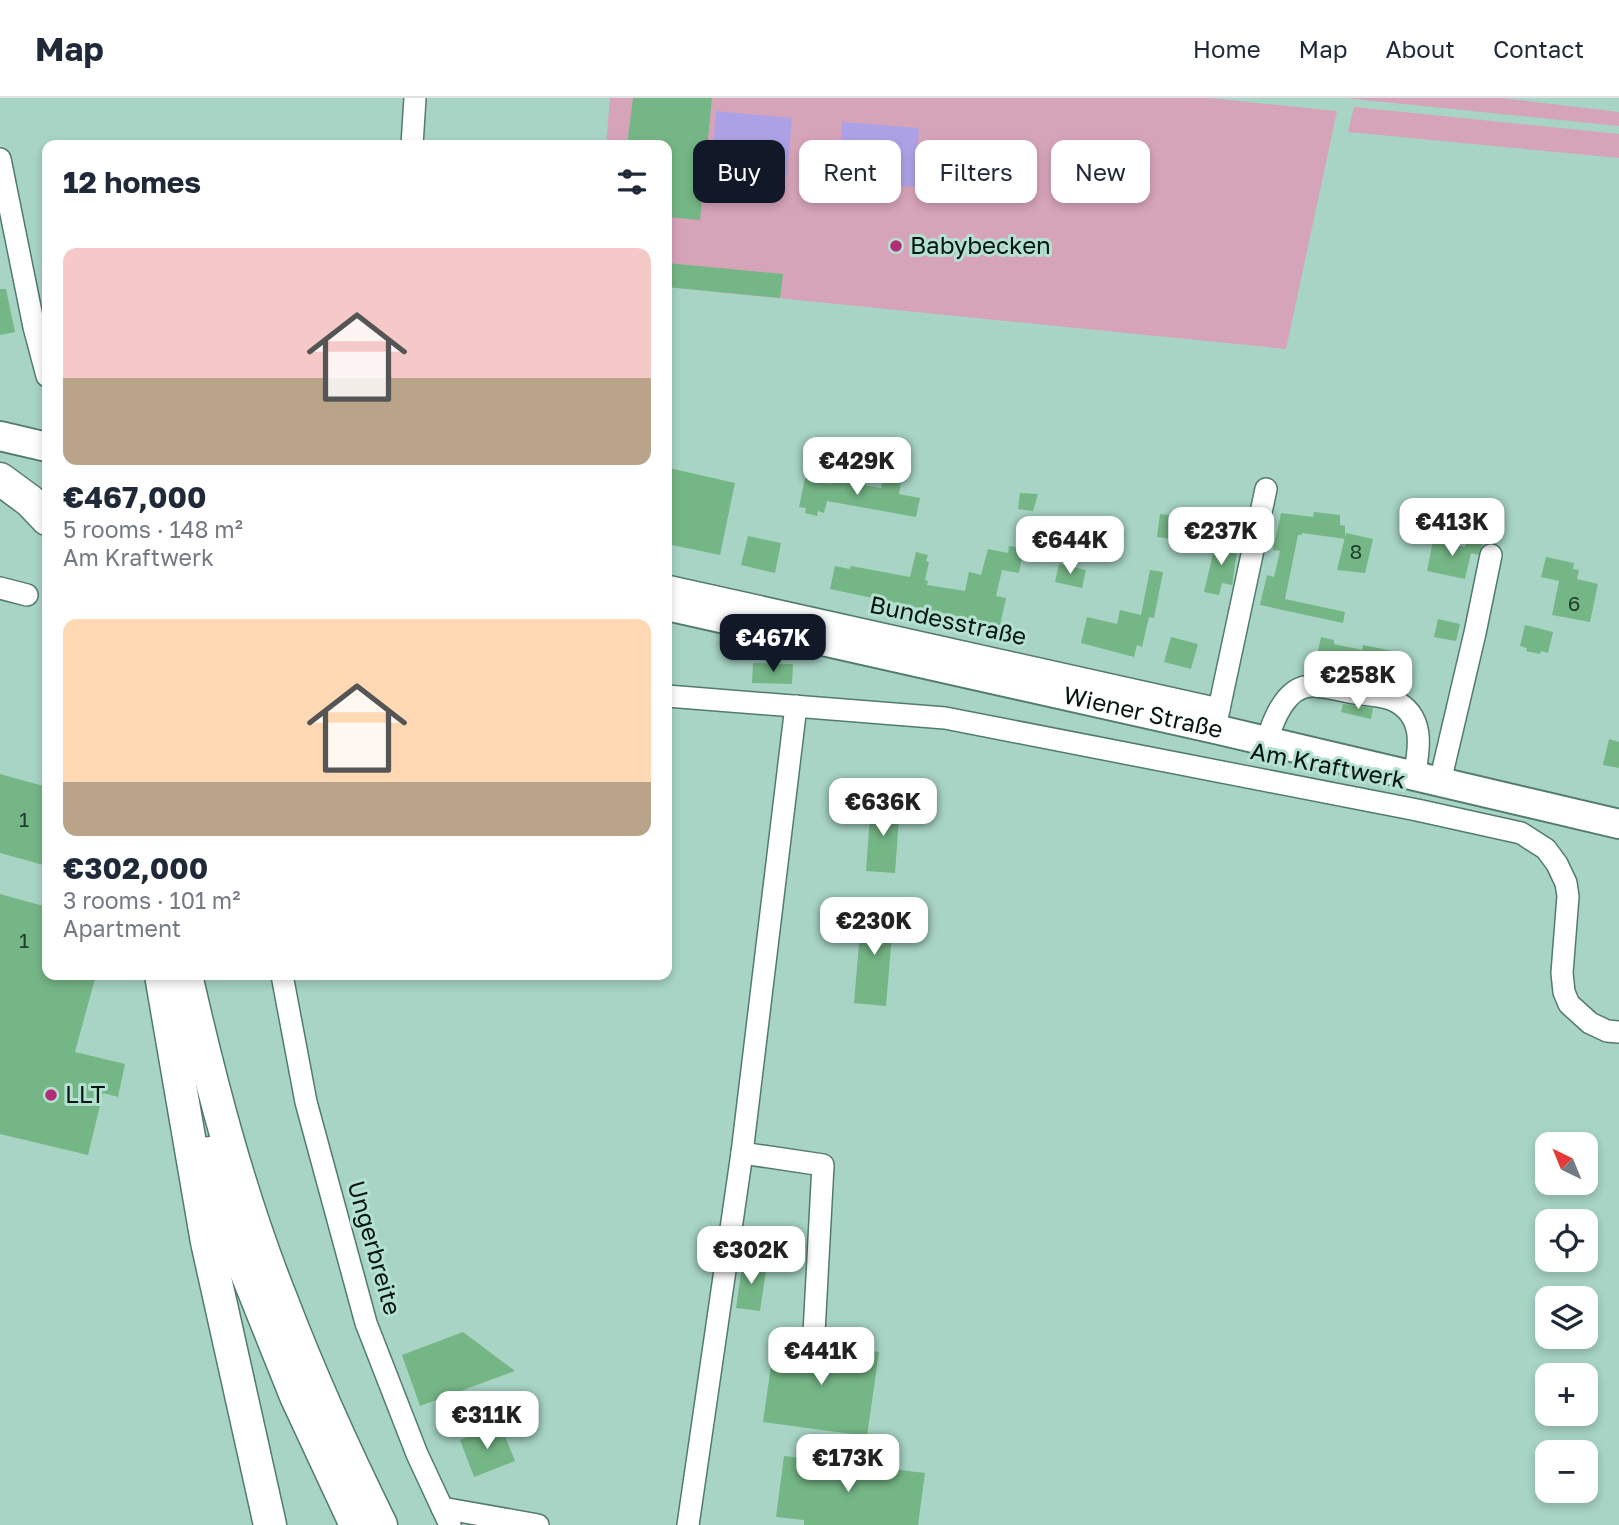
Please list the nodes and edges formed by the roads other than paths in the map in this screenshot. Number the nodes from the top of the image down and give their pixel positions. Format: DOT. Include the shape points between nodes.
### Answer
graph roads {
  1 [pos="415,98"];
  2 [pos="412,140"];
  3 [pos="0,159"];
  4 [pos="41,326"];
  5 [pos="0,436"];
  6 [pos="42,446"];
  7 [pos="0,453"];
  8 [pos="42,462"];
  9 [pos="0,479"];
  10 [pos="1266,489"];
  11 [pos="42,514"];
  12 [pos="1491,555"];
  13 [pos="672,587"];
  14 [pos="0,588"];
  15 [pos="27,595"];
  16 [pos="672,607"];
  17 [pos="672,696"];
  18 [pos="796,706"];
  19 [pos="1217,719"];
  20 [pos="1267,741"];
  21 [pos="1420,742"];
  22 [pos="1448,747"];
  23 [pos="1427,779"];
  24 [pos="1619,824"];
  25 [pos="162,980"];
  26 [pos="187,980"];
  27 [pos="283,980"];
  28 [pos="1619,1032"];
  29 [pos="176,1052"];
  30 [pos="742,1153"];
  31 [pos="814,1334"];
  32 [pos="446,1517"];
  33 [pos="270,1525"];
  34 [pos="356,1525"];
  35 [pos="381,1525"];
  36 [pos="538,1525"];
  37 [pos="688,1525"];
  1 -- 2 [label="street"];
  3 -- 4 [label="street"];
  5 -- 6 [label="main road"];
  7 -- 8 [label="main road"];
  9 -- 11 [label="highway"];
  10 -- 19 [label="street"];
  12 -- 22 [label="street"];
  13 -- 19 [label="street, Bundesstraße"];
  14 -- 15 [label="street"];
  16 -- 19 [label="main road, Wiener Straße"];
  17 -- 18 [label="street, Am Kraftwerk"];
  18 -- 28 [label="street, Am Kraftwerk" via="946,718 1521,833 1546,849 1566,883 1562,974 1569,1004 1590,1023"];
  18 -- 30 [label="street"];
  19 -- 20 [label="main road, Wiener Straße"];
  20 -- 21 [label="street" via="1285,702 1310,685 1391,699 1410,714"];
  20 -- 23 [label="main road, Wiener Straße"];
  21 -- 22 [label="street"];
  21 -- 23 [label="street"];
  22 -- 23 [label="street"];
  23 -- 24 [label="main road, Wiener Straße"];
  25 -- 29 [label="highway"];
  26 -- 35 [label="highway" via="258,1237 306,1361"];
  27 -- 32 [label="street, Ungerbreite" via="306,1102 366,1322"];
  29 -- 33 [label="highway" via="207,1242"];
  29 -- 34 [label="highway" via="237,1249 296,1396"];
  30 -- 31 [label="street" via="824,1164"];
  30 -- 37 [label="street"];
  32 -- 36 [label="street"];
}
